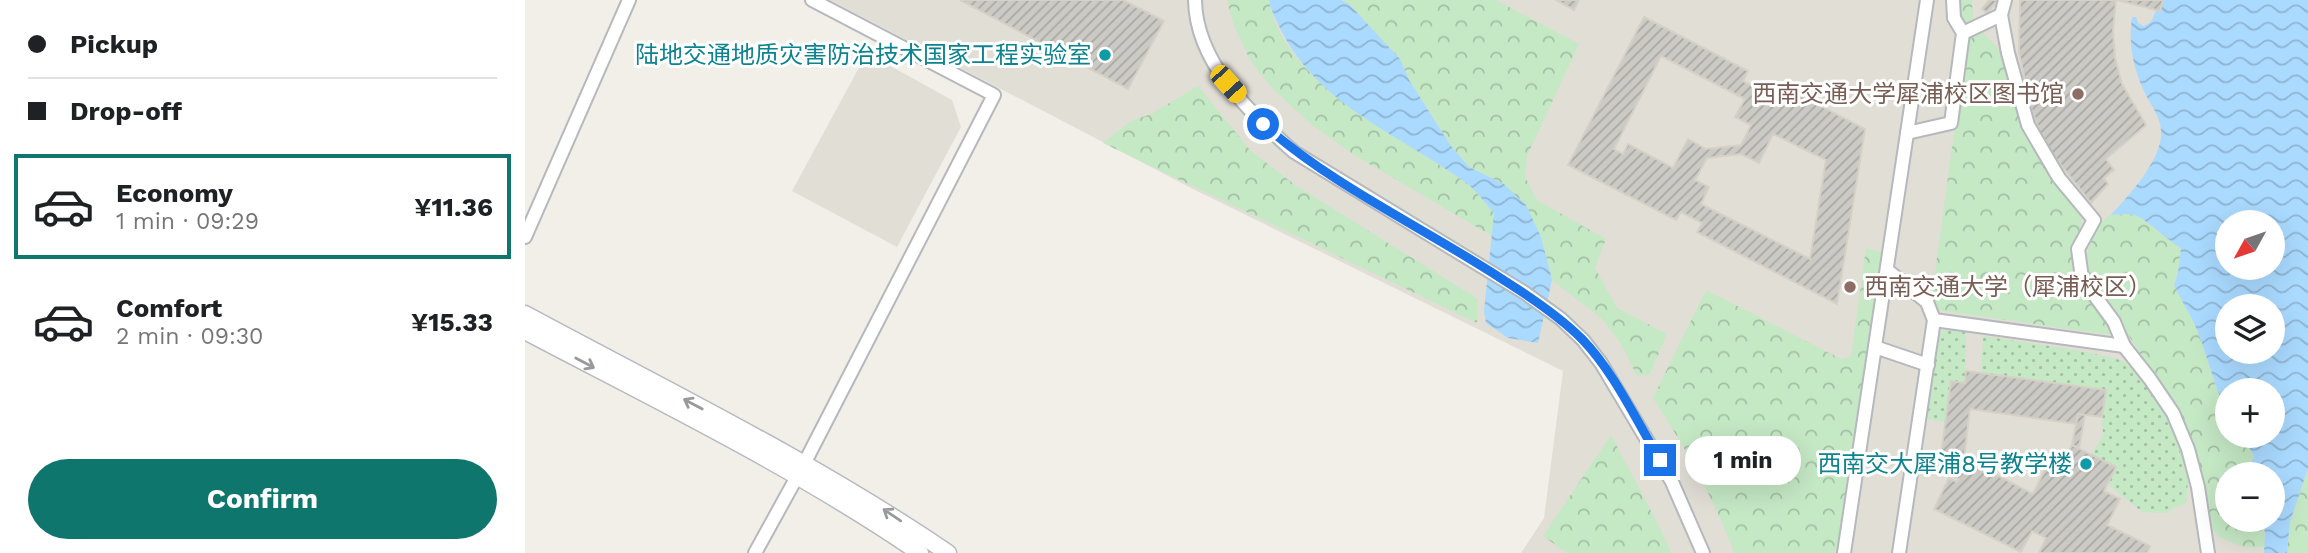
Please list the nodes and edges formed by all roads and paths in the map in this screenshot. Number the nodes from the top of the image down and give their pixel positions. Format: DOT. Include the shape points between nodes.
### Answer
graph roads {
  1 [pos="629,0"];
  2 [pos="812,0"];
  3 [pos="1195,0"];
  4 [pos="1927,0"];
  5 [pos="1953,0"];
  6 [pos="2005,0"];
  7 [pos="2001,15"];
  8 [pos="1963,33"];
  9 [pos="1907,133"];
  10 [pos="525,237"];
  11 [pos="1887,270"];
  12 [pos="525,314"];
  13 [pos="1934,320"];
  14 [pos="525,331"];
  15 [pos="2124,346"];
  16 [pos="1875,347"];
  17 [pos="1927,365"];
  18 [pos="800,471"];
  19 [pos="755,553"];
  20 [pos="920,553"];
  21 [pos="948,553"];
  22 [pos="1703,553"];
  23 [pos="1845,553"];
  24 [pos="1899,553"];
  25 [pos="2208,553"];
  1 -- 10 [label="street"];
  2 -- 18 [label="street" via="994,95"];
  3 -- 22 [label="street" via="1201,35 1228,84 1294,152 1484,267 1561,319 1583,340 1635,416 1672,482"];
  4 -- 9 [label="street"];
  5 -- 8 [label="street" via="1954,18"];
  6 -- 7 [label="street"];
  7 -- 8 [label="street"];
  7 -- 15 [label="street" via="2028,125 2059,178 2094,220 2078,249 2082,278 2114,322"];
  8 -- 9 [label="street" via="1951,123"];
  9 -- 11 [label="street"];
  11 -- 13 [label="street" via="1927,302"];
  11 -- 16 [label="street"];
  18 -- 12 [label="street, one-way"];
  13 -- 15 [label="street"];
  13 -- 17 [label="street"];
  14 -- 18 [label="street, one-way"];
  15 -- 25 [label="street" via="2173,413 2198,488"];
  16 -- 17 [label="street"];
  16 -- 23 [label="street"];
  17 -- 24 [label="street"];
  18 -- 19 [label="street"];
  18 -- 20 [label="street"];
  21 -- 18 [label="street, one-way" via="884,510"];
}
